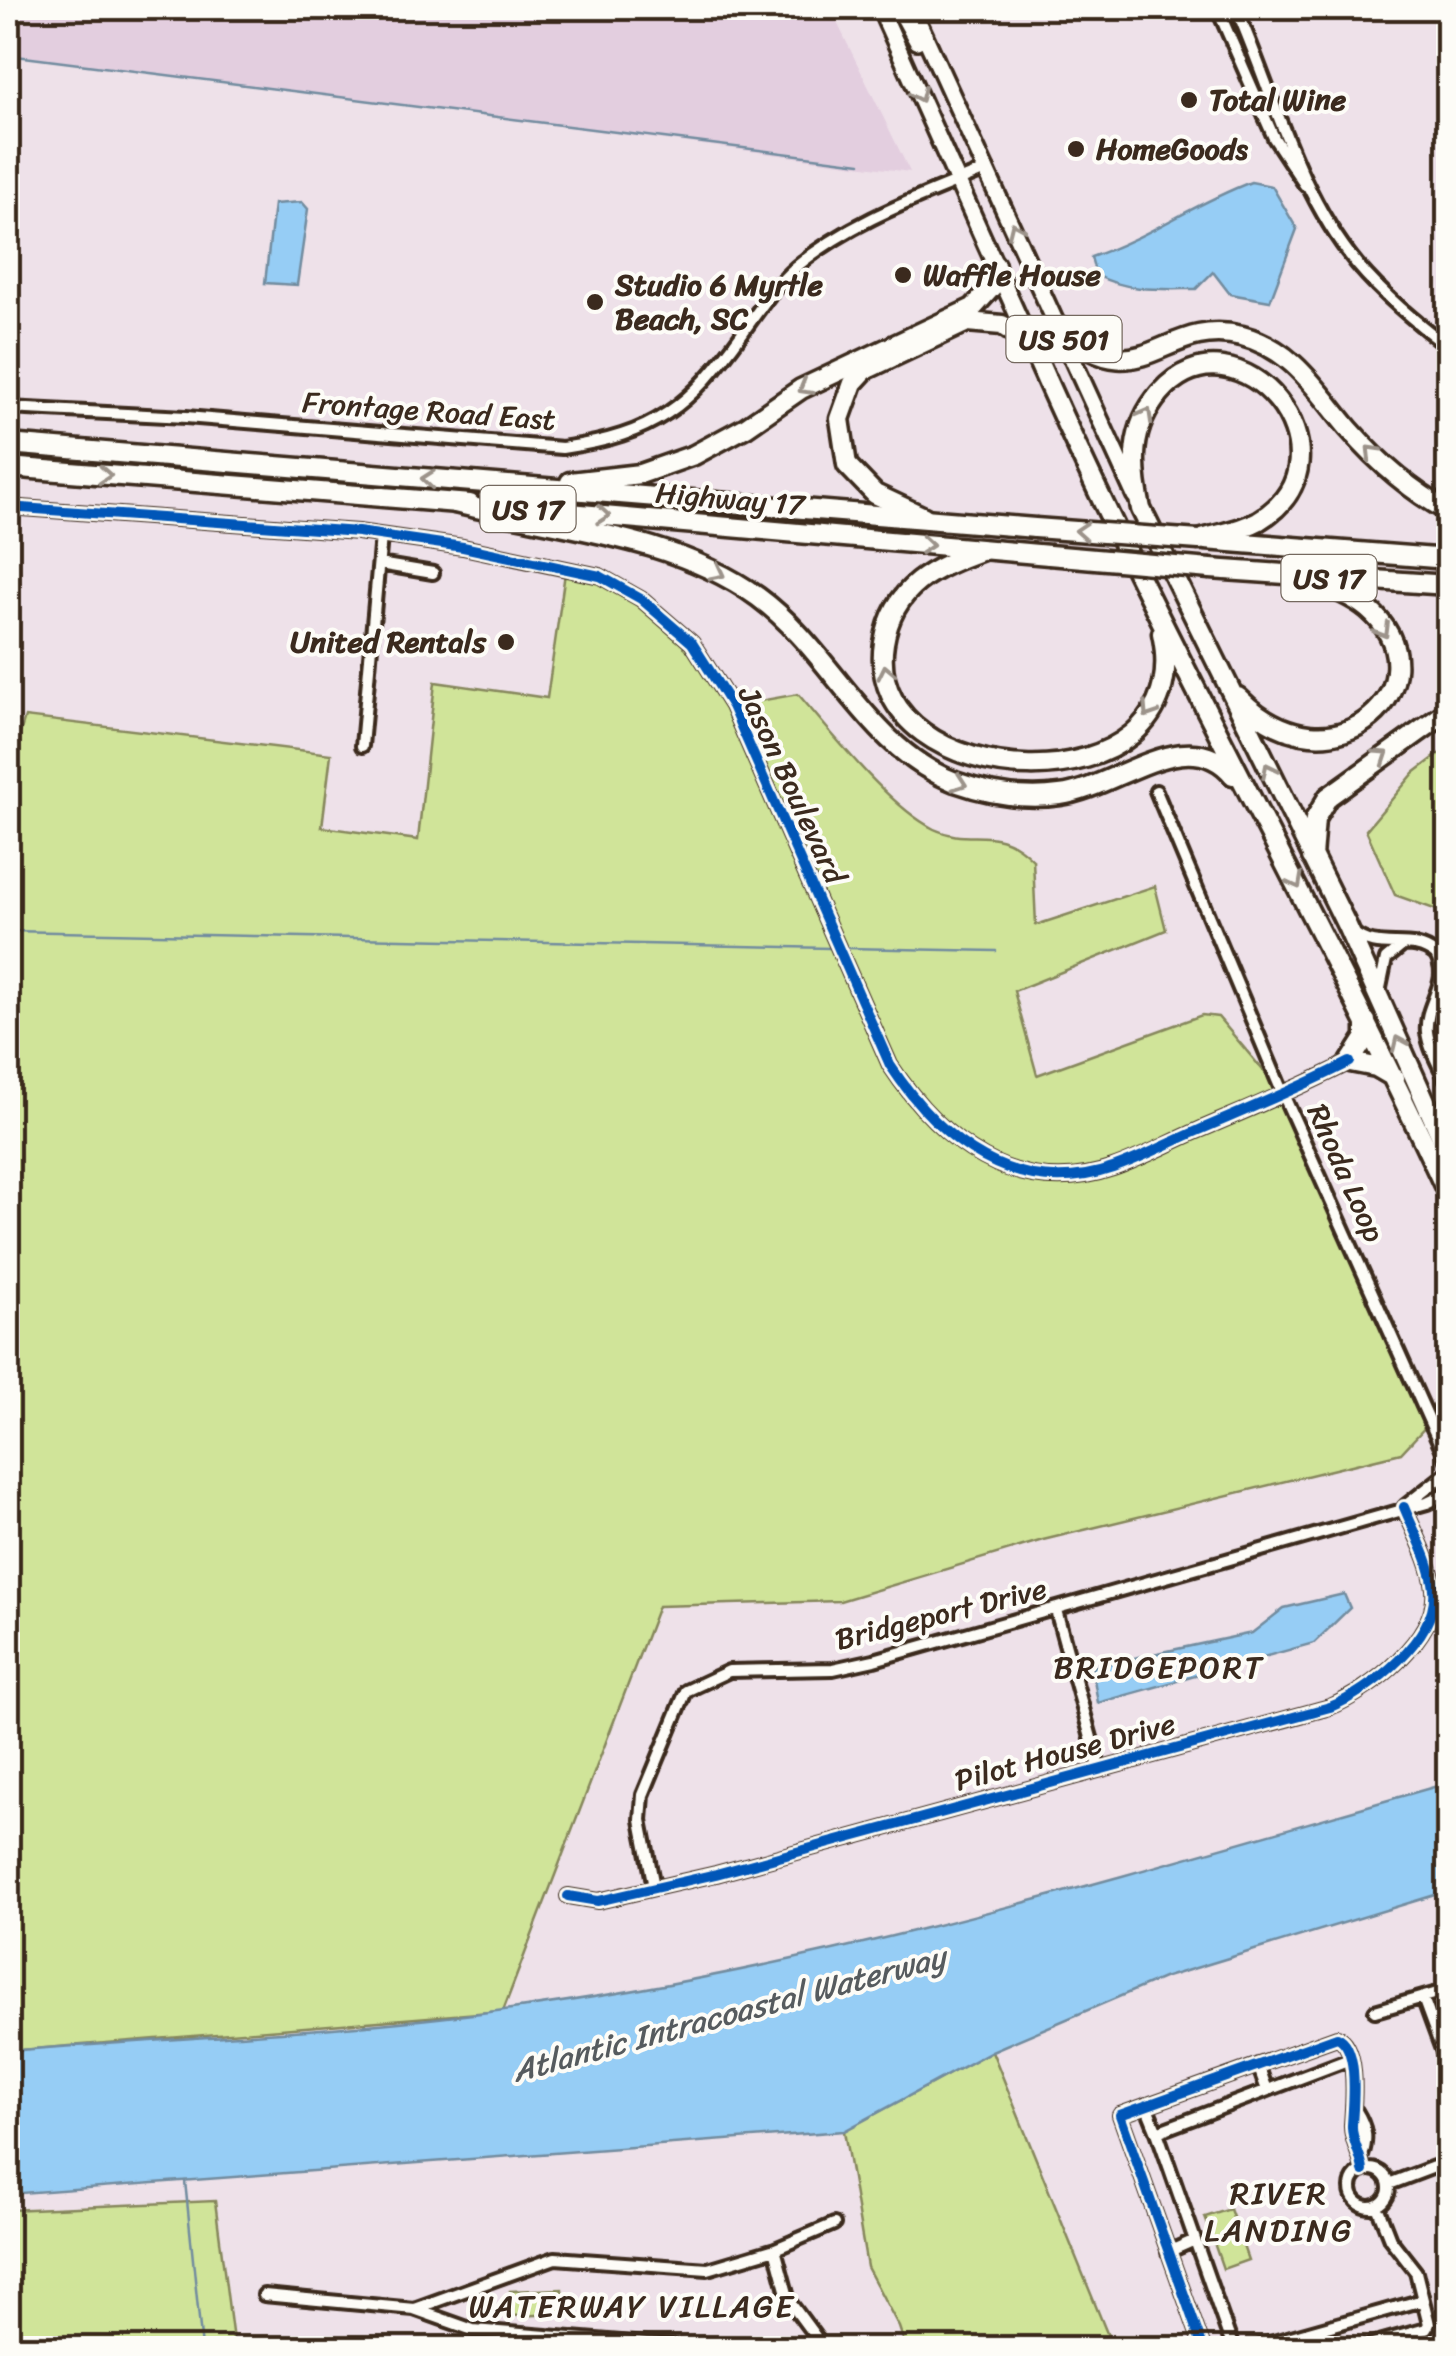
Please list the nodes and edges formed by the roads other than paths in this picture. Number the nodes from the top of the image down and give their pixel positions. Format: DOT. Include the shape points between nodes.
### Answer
graph roads {
  1 [pos="880,8"];
  2 [pos="899,8"];
  3 [pos="912,8"];
  4 [pos="1217,8"];
  5 [pos="1236,8"];
  6 [pos="955,99"];
  7 [pos="988,169"];
  8 [pos="958,182"];
  9 [pos="1312,196"];
  10 [pos="996,265"];
  11 [pos="1059,327"];
  12 [pos="1031,345"];
  13 [pos="1448,346"];
  14 [pos="8,408"];
  15 [pos="8,444"];
  16 [pos="8,467"];
  17 [pos="525,486"];
  18 [pos="455,503"];
  19 [pos="8,506"];
  20 [pos="1141,509"];
  21 [pos="1448,511"];
  22 [pos="924,517"];
  23 [pos="381,536"];
  24 [pos="1199,540"];
  25 [pos="982,550"];
  26 [pos="1448,560"];
  27 [pos="378,564"];
  28 [pos="433,573"];
  29 [pos="1305,577"];
  30 [pos="1448,586"];
  31 [pos="1159,618"];
  32 [pos="1228,686"];
  33 [pos="1448,711"];
  34 [pos="362,746"];
  35 [pos="1156,791"];
  36 [pos="1250,796"];
  37 [pos="1312,858"];
  38 [pos="1347,926"];
  39 [pos="1405,944"];
  40 [pos="1380,999"];
  41 [pos="1366,1016"];
  42 [pos="1350,1062"];
  43 [pos="1395,1078"];
  44 [pos="1448,1084"];
  45 [pos="1283,1094"];
  46 [pos="1448,1152"];
  47 [pos="1448,1194"];
  48 [pos="1448,1462"];
  49 [pos="1448,1472"];
  50 [pos="1448,1494"];
  51 [pos="1404,1507"];
  52 [pos="1056,1610"];
  53 [pos="1099,1767"];
  54 [pos="654,1887"];
  55 [pos="568,1896"];
  56 [pos="1448,1990"];
  57 [pos="1424,1998"];
  58 [pos="1375,2011"];
  59 [pos="1350,2059"];
  60 [pos="1258,2065"];
  61 [pos="1448,2066"];
  62 [pos="1267,2090"];
  63 [pos="1146,2106"];
  64 [pos="1156,2132"];
  65 [pos="1448,2166"];
  66 [pos="1363,2171"];
  67 [pos="1389,2184"];
  68 [pos="1377,2206"];
  69 [pos="834,2224"];
  70 [pos="1195,2240"];
  71 [pos="775,2250"];
  72 [pos="1168,2252"];
  73 [pos="264,2294"];
  74 [pos="1423,2300"];
  75 [pos="414,2309"];
  76 [pos="820,2343"];
  77 [pos="696,2348"];
  78 [pos="782,2348"];
  79 [pos="834,2348"];
  80 [pos="1203,2348"];
  81 [pos="1233,2348"];
  82 [pos="1252,2348"];
  83 [pos="1358,2348"];
  1 -- 8 [label="main road, US 501, one-way"];
  2 -- 6 [label="main road"];
  3 -- 6 [label="main road, US 501"];
  4 -- 9 [label="street" via="1274,138"];
  5 -- 9 [label="street"];
  6 -- 7 [label="main road, US 501"];
  7 -- 8 [label="street, Frontage Road East"];
  11 -- 7 [label="main road, US 501, one-way"];
  8 -- 10 [label="main road, US 501"];
  8 -- 14 [label="street, Frontage Road East" via="822,246 772,293 690,399 606,442 562,448"];
  9 -- 13 [label="street" via="1357,264"];
  10 -- 12 [label="main road, US 501"];
  10 -- 17 [label="highway, one-way" via="992,287 973,308 801,389 694,455 640,474"];
  11 -- 20 [label="main road, US 501"];
  21 -- 11 [label="highway, one-way" via="1391,472 1298,366 1273,349 1220,334 1112,362"];
  12 -- 22 [label="highway" via="1002,325 967,322 865,370 852,383 840,420 847,465 875,494"];
  12 -- 31 [label="highway, US 501"];
  17 -- 15 [label="highway, Highway 17 / US 17, one-way"];
  16 -- 18 [label="highway, Highway 17 / US 17, one-way"];
  17 -- 22 [label="highway, Highway 17 / US 17"];
  18 -- 25 [label="highway, Highway 17 / US 17, one-way"];
  18 -- 36 [label="highway, one-way" via="645,544 722,574 806,641 884,736 961,784 1014,796 1060,795 1179,752 1204,752 1225,765"];
  19 -- 23 [label="street, Jason Boulevard"];
  20 -- 24 [label="highway, one-way" via="1132,465 1138,429 1153,401 1168,384 1202,369 1242,372 1285,406 1298,437 1297,467 1283,497 1257,522"];
  20 -- 32 [label="highway, US 501"];
  24 -- 22 [label="highway, Highway 17 / US 17, one-way, bridge"];
  23 -- 27 [label="street"];
  23 -- 45 [label="street, Jason Boulevard" via="600,576 692,643 732,706 890,1066 919,1108 962,1148 1051,1176 1110,1169"];
  24 -- 26 [label="highway, Highway 17 / US 17"];
  25 -- 29 [label="highway, Highway 17 / US 17, bridge"];
  31 -- 25 [label="highway, one-way" via="1166,675 1156,704 1126,738 1103,753 1046,766 972,756 915,724 890,693 882,656 895,605 911,584"];
  27 -- 28 [label="street"];
  27 -- 34 [label="street"];
  29 -- 30 [label="highway, Highway 17 / US 17"];
  29 -- 32 [label="highway, one-way" via="1355,600 1384,627 1394,662 1382,707 1348,733 1305,736 1266,720"];
  31 -- 36 [label="highway, US 501"];
  37 -- 32 [label="highway, US 501, one-way"];
  37 -- 33 [label="highway, one-way" via="1314,819 1328,797"];
  35 -- 45 [label="street, Rhoda Loop"];
  36 -- 41 [label="highway, US 501, one-way"];
  37 -- 38 [label="highway, US 501"];
  38 -- 39 [label="street" via="1368,942"];
  38 -- 40 [label="highway, US 501"];
  39 -- 40 [label="street" via="1386,959"];
  39 -- 44 [label="street" via="1427,948 1442,966 1427,1034"];
  46 -- 40 [label="highway, US 501, one-way"];
  41 -- 42 [label="highway" via="1366,1036"];
  41 -- 43 [label="highway, US 501"];
  42 -- 43 [label="highway"];
  42 -- 45 [label="street, Jason Boulevard"];
  43 -- 47 [label="highway, US 501"];
  45 -- 48 [label="street, Rhoda Loop"];
  49 -- 51 [label="street, Bridgeport Drive"];
  50 -- 51 [label="street, Bridgeport Drive"];
  51 -- 52 [label="street, Bridgeport Drive"];
  51 -- 53 [label="street, Pilot House Drive" via="1431,1574 1434,1605 1378,1682 1330,1706"];
  52 -- 53 [label="street"];
  52 -- 54 [label="street, Bridgeport Drive" via="833,1668 729,1672 698,1682 678,1703 643,1796 640,1820"];
  53 -- 54 [label="street, Pilot House Drive"];
  54 -- 55 [label="street, Pilot House Drive" via="585,1902"];
  56 -- 57 [label="street"];
  57 -- 58 [label="street"];
  57 -- 61 [label="street"];
  59 -- 60 [label="street" via="1345,2040 1337,2037"];
  59 -- 62 [label="street"];
  59 -- 66 [label="street" via="1352,2124"];
  60 -- 62 [label="street"];
  60 -- 63 [label="street"];
  62 -- 64 [label="street"];
  63 -- 64 [label="street"];
  63 -- 72 [label="street" via="1120,2120"];
  64 -- 70 [label="street"];
  65 -- 67 [label="street"];
  66 -- 67 [label="street" via="1379,2172"];
  66 -- 68 [label="street" via="1352,2193 1361,2205"];
  67 -- 68 [label="street" via="1386,2200"];
  68 -- 74 [label="street" via="1390,2239 1416,2272"];
  69 -- 71 [label="street"];
  70 -- 72 [label="street"];
  70 -- 81 [label="street"];
  71 -- 75 [label="street" via="708,2269 556,2258"];
  71 -- 76 [label="street" via="789,2301"];
  72 -- 80 [label="street"];
  73 -- 75 [label="street"];
  74 -- 82 [label="street"];
  74 -- 83 [label="street" via="1426,2330"];
  75 -- 77 [label="street" via="473,2330"];
  76 -- 78 [label="street"];
  76 -- 79 [label="street"];
}
